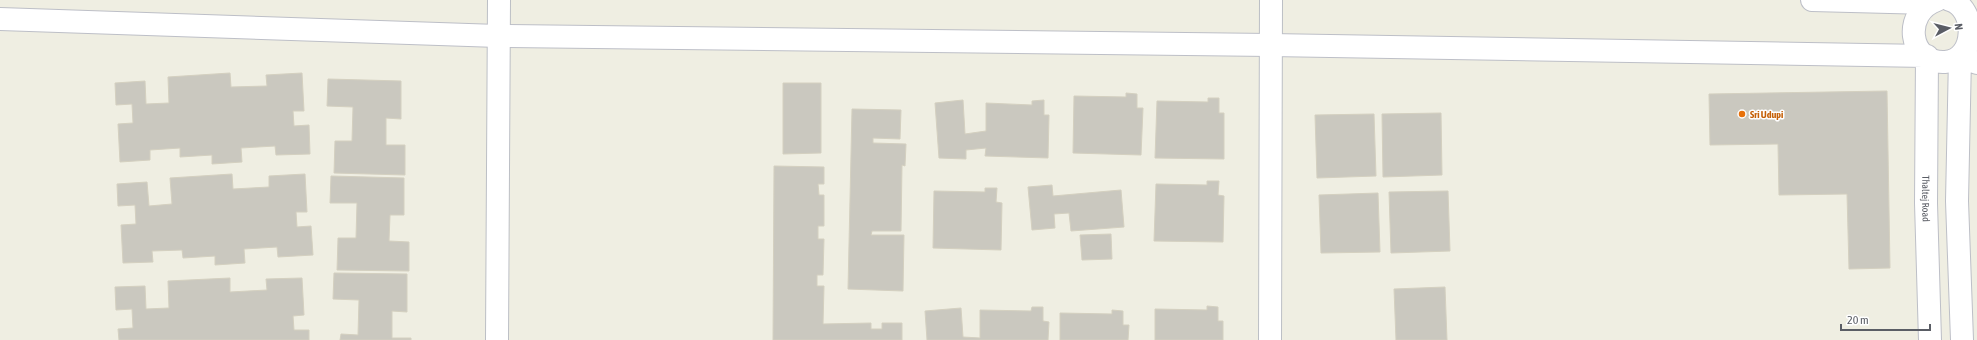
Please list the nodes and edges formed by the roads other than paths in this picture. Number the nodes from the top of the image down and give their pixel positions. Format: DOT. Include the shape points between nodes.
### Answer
graph roads {
  1 [pos="499,0"];
  2 [pos="1271,0"];
  3 [pos="1812,0"];
  4 [pos="1950,2"];
  5 [pos="0,19"];
  6 [pos="498,36"];
  7 [pos="1270,45"];
  8 [pos="1926,56"];
  9 [pos="1969,60"];
  10 [pos="497,340"];
  11 [pos="1270,340"];
  12 [pos="1930,340"];
  13 [pos="1962,340"];
  1 -- 6 [label="main road"];
  2 -- 7 [label="main road"];
  3 -- 4 [label="main road"];
  4 -- 8 [label="main road" via="1921,9 1915,18 1914,39"];
  4 -- 9 [label="main road" via="1970,12 1974,22 1975,31 1968,51"];
  5 -- 6 [label="main road"];
  6 -- 7 [label="main road"];
  6 -- 10 [label="main road"];
  7 -- 8 [label="main road"];
  7 -- 11 [label="main road"];
  8 -- 9 [label="main road" via="1944,62"];
  8 -- 12 [label="main road, Thaltej Road" via="1926,203"];
  9 -- 13 [label="main road" via="1957,201"];
}
